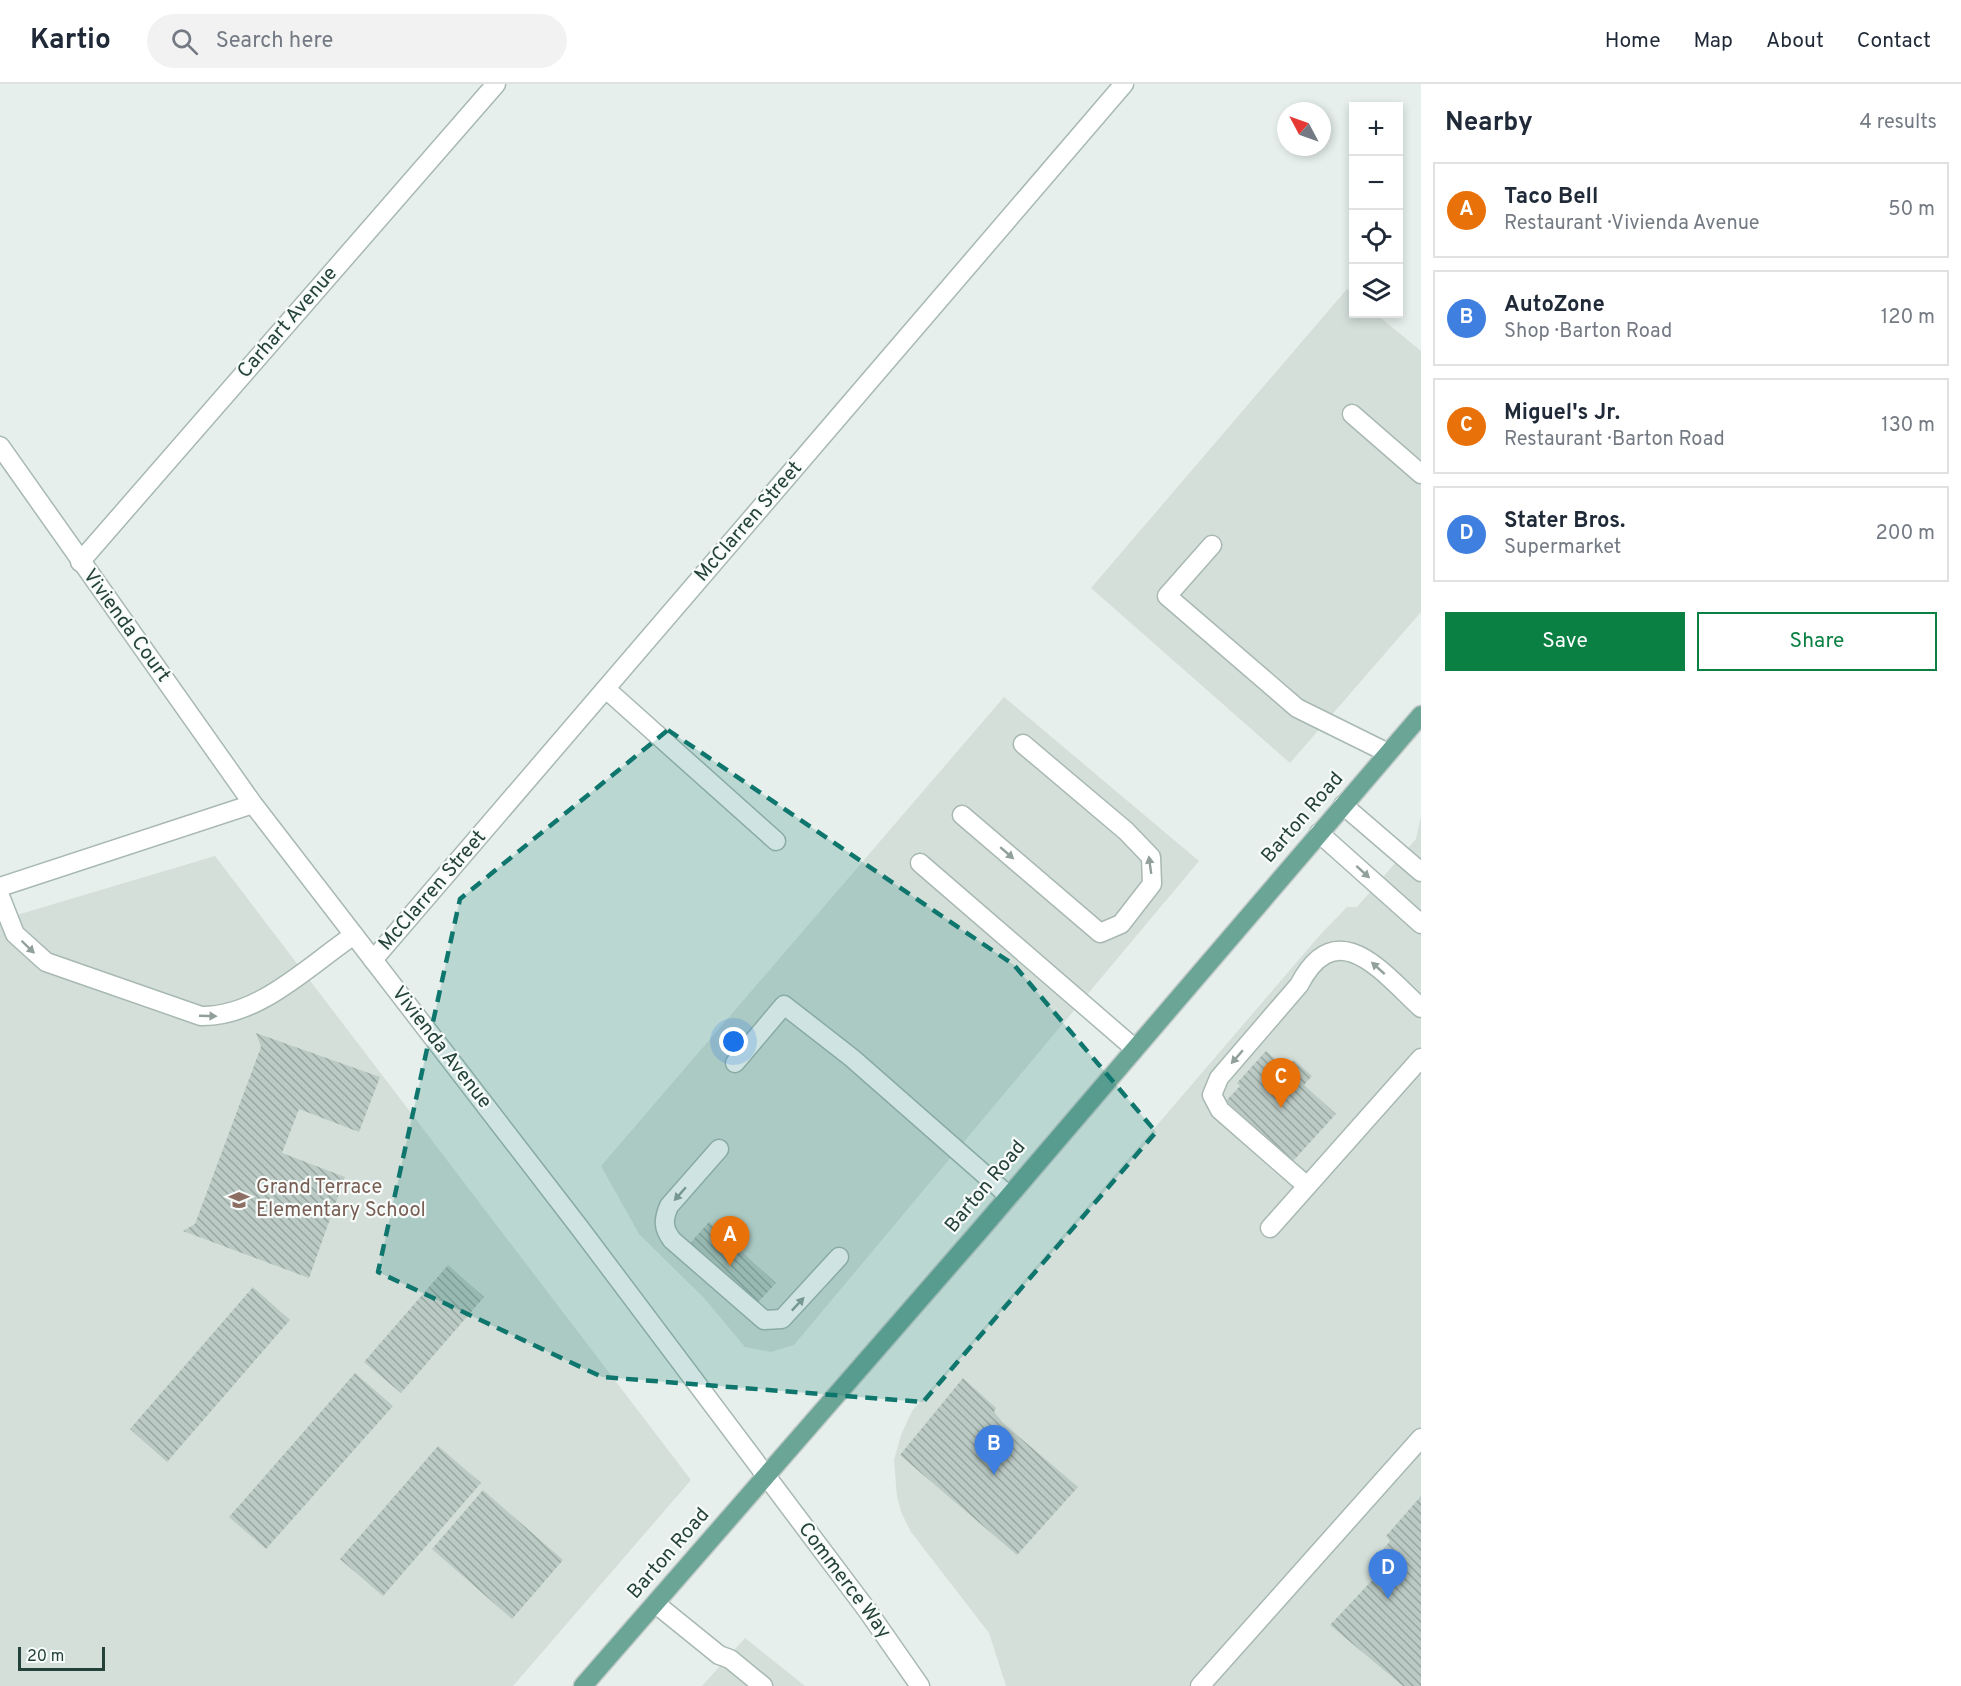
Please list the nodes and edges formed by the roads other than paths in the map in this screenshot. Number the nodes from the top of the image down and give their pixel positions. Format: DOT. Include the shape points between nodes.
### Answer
graph roads {
  1 [pos="496,84"];
  2 [pos="1124,84"];
  3 [pos="1352,414"];
  4 [pos="0,446"];
  5 [pos="1421,474"];
  6 [pos="1212,545"];
  7 [pos="80,562"];
  8 [pos="606,689"];
  9 [pos="1421,715"];
  10 [pos="1023,744"];
  11 [pos="1388,753"];
  12 [pos="254,804"];
  13 [pos="1343,805"];
  14 [pos="962,815"];
  15 [pos="1319,833"];
  16 [pos="776,841"];
  17 [pos="921,863"];
  18 [pos="1421,872"];
  19 [pos="0,887"];
  20 [pos="0,896"];
  21 [pos="1421,924"];
  22 [pos="354,935"];
  23 [pos="373,960"];
  24 [pos="1421,1008"];
  25 [pos="1134,1048"];
  26 [pos="1421,1058"];
  27 [pos="735,1063"];
  28 [pos="719,1149"];
  29 [pos="1307,1186"];
  30 [pos="1009,1196"];
  31 [pos="1270,1228"];
  32 [pos="839,1257"];
  33 [pos="1421,1438"];
  34 [pos="766,1477"];
  35 [pos="656,1604"];
  36 [pos="583,1686"];
  37 [pos="762,1686"];
  38 [pos="920,1686"];
  39 [pos="1200,1686"];
  1 -- 7 [label="street, Carhart Avenue"];
  2 -- 8 [label="street, McClarren Street"];
  3 -- 5 [label="street"];
  4 -- 7 [label="street, Vivienda Court"];
  6 -- 11 [label="street" via="1167,596 1297,708"];
  7 -- 12 [label="street, Vivienda Court"];
  8 -- 16 [label="street"];
  8 -- 23 [label="street, McClarren Street"];
  9 -- 11 [label="main road, Barton Road"];
  14 -- 10 [label="street, one-way" via="1100,933 1121,924 1139,904 1152,884 1151,857"];
  11 -- 13 [label="main road, Barton Road"];
  12 -- 19 [label="street"];
  12 -- 22 [label="street, Vivienda Avenue"];
  13 -- 15 [label="main road, Barton Road"];
  13 -- 18 [label="street"];
  15 -- 21 [label="street, one-way"];
  15 -- 25 [label="main road, Barton Road"];
  17 -- 25 [label="street"];
  20 -- 22 [label="street, one-way" via="15,934 46,962 201,1017 237,1011 275,991"];
  22 -- 23 [label="street, Vivienda Avenue"];
  23 -- 34 [label="street, Vivienda Avenue"];
  24 -- 29 [label="street, one-way" via="1357,952 1323,955 1308,968 1299,985 1219,1078 1212,1095 1220,1110"];
  25 -- 30 [label="main road, Barton Road"];
  26 -- 29 [label="street"];
  27 -- 30 [label="street" via="784,1005 852,1058"];
  28 -- 32 [label="street, one-way" via="669,1206 664,1230 672,1240 764,1320 782,1319"];
  29 -- 31 [label="street"];
  30 -- 34 [label="main road, Barton Road"];
  33 -- 39 [label="street"];
  34 -- 35 [label="main road, Barton Road"];
  34 -- 38 [label="street, Commerce Way"];
  35 -- 36 [label="main road, Barton Road"];
  35 -- 37 [label="street"];
}
